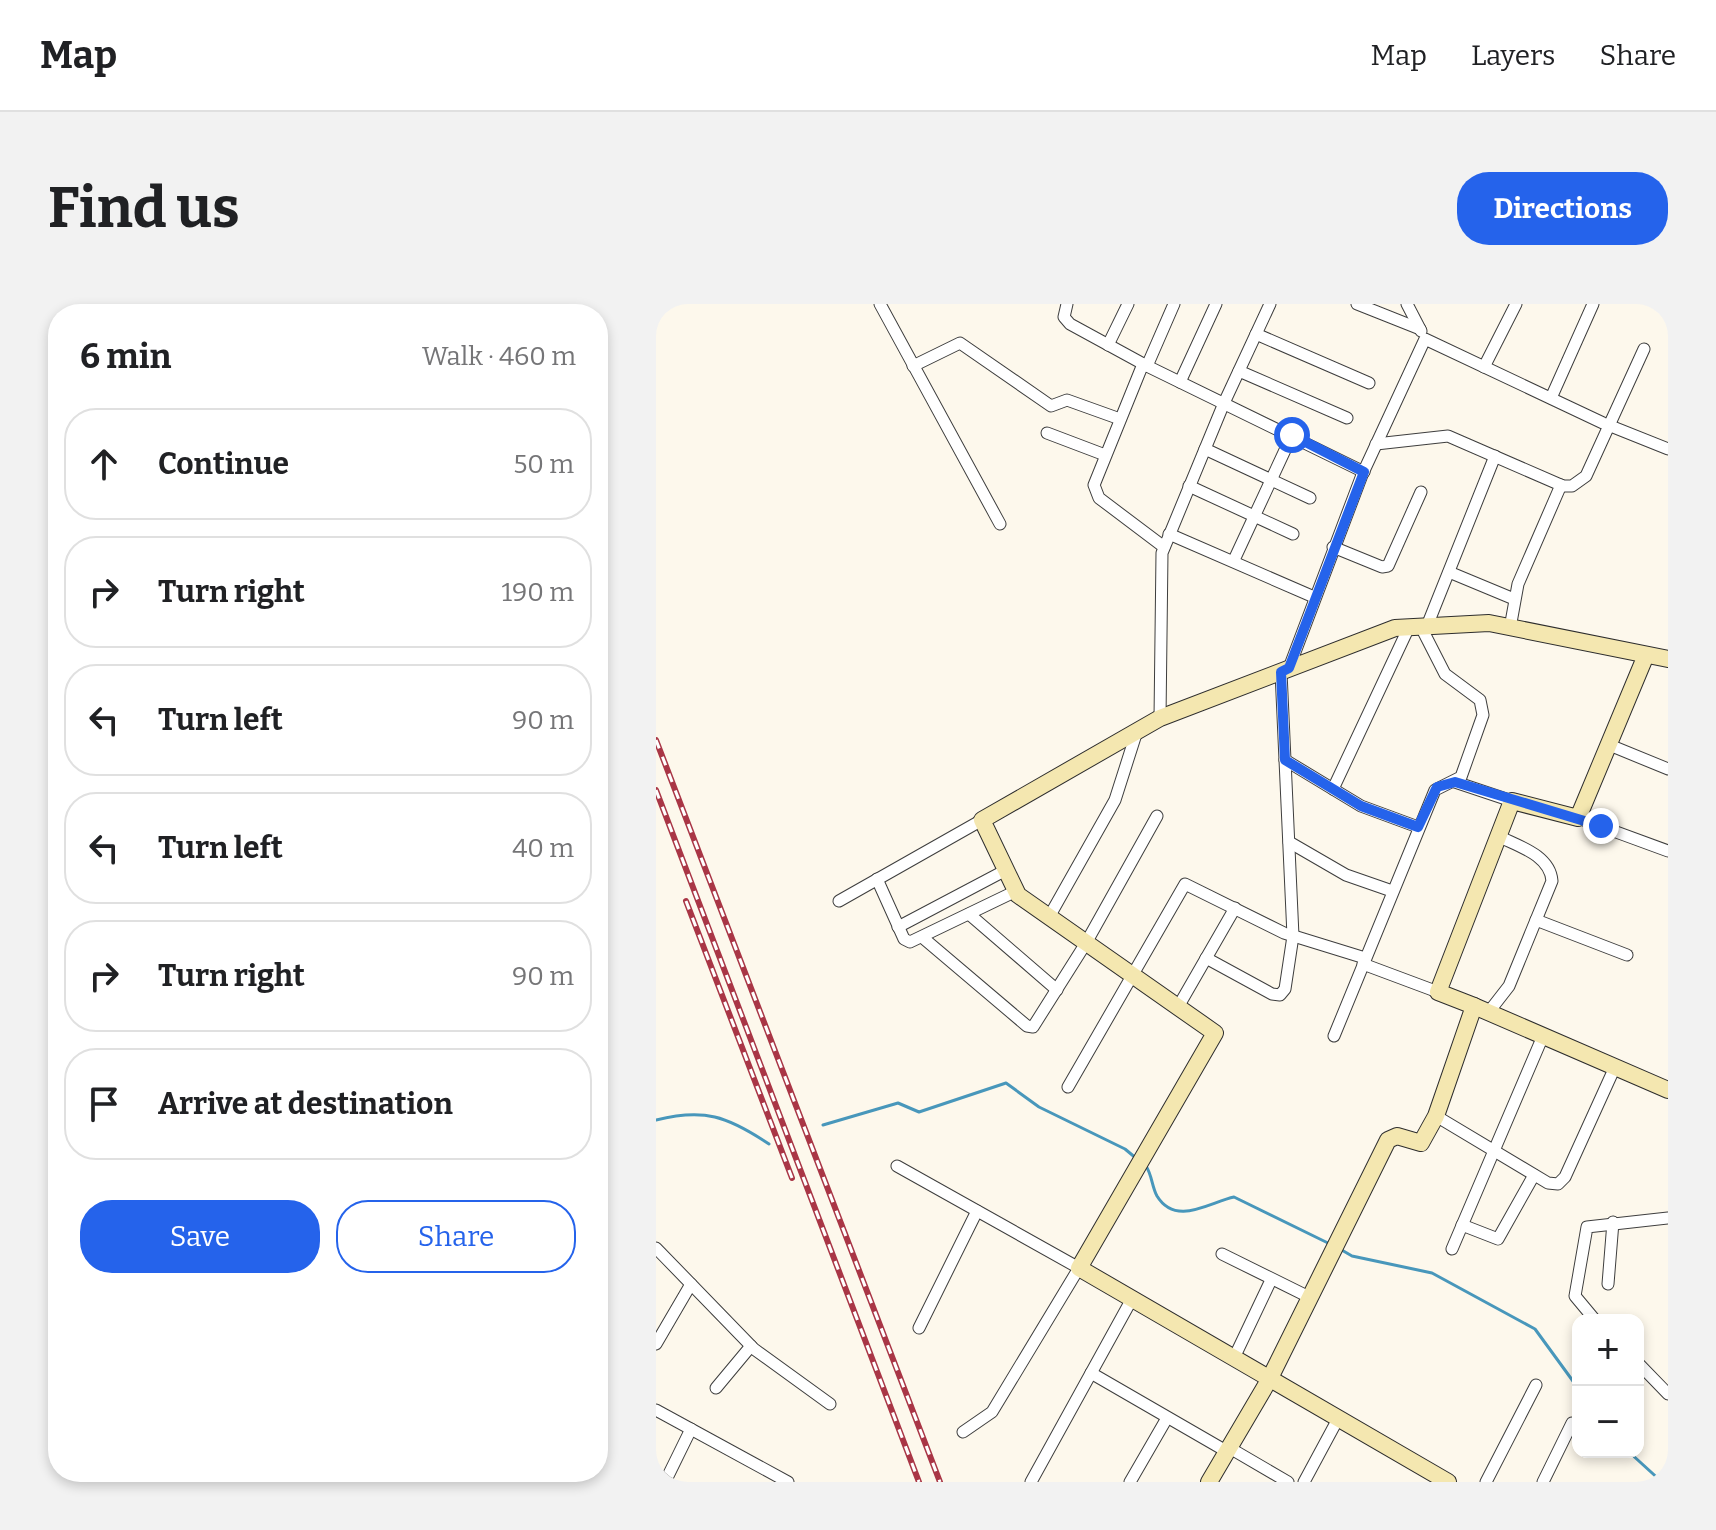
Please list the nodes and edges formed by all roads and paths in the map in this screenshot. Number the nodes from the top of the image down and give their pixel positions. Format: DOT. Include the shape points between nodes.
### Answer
graph roads {
  1 [pos="664,304"];
  2 [pos="880,304"];
  3 [pos="1067,304"];
  4 [pos="1128,304"];
  5 [pos="1174,304"];
  6 [pos="1216,304"];
  7 [pos="1270,304"];
  8 [pos="1357,304"];
  9 [pos="1407,304"];
  10 [pos="1516,304"];
  11 [pos="1593,304"];
  12 [pos="656,307"];
  13 [pos="1256,334"];
  14 [pos="1423,334"];
  15 [pos="1108,345"];
  16 [pos="1644,349"];
  17 [pos="1145,365"];
  18 [pos="913,366"];
  19 [pos="1484,367"];
  20 [pos="1239,371"];
  21 [pos="1180,382"];
  22 [pos="1369,383"];
  23 [pos="1551,398"];
  24 [pos="1224,403"];
  25 [pos="1347,418"];
  26 [pos="1120,419"];
  27 [pos="1610,426"];
  28 [pos="1047,433"];
  29 [pos="1292,435"];
  30 [pos="1376,444"];
  31 [pos="1205,449"];
  32 [pos="1668,449"];
  33 [pos="1105,455"];
  34 [pos="1495,456"];
  35 [pos="1364,472"];
  36 [pos="1271,481"];
  37 [pos="1561,485"];
  38 [pos="1189,486"];
  39 [pos="1421,492"];
  40 [pos="1310,498"];
  41 [pos="1254,517"];
  42 [pos="1000,524"];
  43 [pos="1169,534"];
  44 [pos="1293,534"];
  45 [pos="1164,547"];
  46 [pos="1333,547"];
  47 [pos="1234,560"];
  48 [pos="1449,572"];
  49 [pos="1314,597"];
  50 [pos="1514,599"];
  51 [pos="1419,627"];
  52 [pos="1510,628"];
  53 [pos="1646,655"];
  54 [pos="1668,659"];
  55 [pos="1285,670"];
  56 [pos="1160,718"];
  57 [pos="1137,731"];
  58 [pos="1607,744"];
  59 [pos="1285,760"];
  60 [pos="1668,769"];
  61 [pos="1455,782"];
  62 [pos="1333,789"];
  63 [pos="1512,801"];
  64 [pos="1157,816"];
  65 [pos="1578,818"];
  66 [pos="982,820"];
  67 [pos="1418,827"];
  68 [pos="1498,836"];
  69 [pos="1289,842"];
  70 [pos="1668,851"];
  71 [pos="1006,870"];
  72 [pos="877,879"];
  73 [pos="1016,891"];
  74 [pos="1392,891"];
  75 [pos="839,901"];
  76 [pos="1235,908"];
  77 [pos="969,914"];
  78 [pos="1049,917"];
  79 [pos="1536,920"];
  80 [pos="898,927"];
  81 [pos="1293,936"];
  82 [pos="922,937"];
  83 [pos="1086,943"];
  84 [pos="1627,955"];
  85 [pos="1206,958"];
  86 [pos="1364,961"];
  87 [pos="1134,977"];
  88 [pos="1057,990"];
  89 [pos="1438,992"];
  90 [pos="1178,1007"];
  91 [pos="1481,1010"];
  92 [pos="1334,1036"];
  93 [pos="1543,1036"];
  94 [pos="1615,1067"];
  95 [pos="1068,1087"];
  96 [pos="1668,1090"];
  97 [pos="1436,1116"];
  98 [pos="1493,1152"];
  99 [pos="897,1166"];
  100 [pos="1534,1175"];
  101 [pos="977,1211"];
  102 [pos="1668,1218"];
  103 [pos="1613,1222"];
  104 [pos="1462,1225"];
  105 [pos="656,1248"];
  106 [pos="1452,1249"];
  107 [pos="1222,1254"];
  108 [pos="1079,1268"];
  109 [pos="1271,1280"];
  110 [pos="691,1284"];
  111 [pos="1608,1284"];
  112 [pos="1133,1297"];
  113 [pos="1311,1298"];
  114 [pos="1590,1314"];
  115 [pos="919,1328"];
  116 [pos="656,1344"];
  117 [pos="751,1346"];
  118 [pos="1234,1358"];
  119 [pos="1644,1369"];
  120 [pos="1091,1373"];
  121 [pos="1269,1380"];
  122 [pos="1536,1385"];
  123 [pos="716,1388"];
  124 [pos="1668,1394"];
  125 [pos="830,1404"];
  126 [pos="656,1410"];
  127 [pos="1339,1417"];
  128 [pos="1167,1418"];
  129 [pos="1572,1423"];
  130 [pos="691,1429"];
  131 [pos="963,1432"];
  132 [pos="1227,1449"];
  133 [pos="1036,1480"];
  134 [pos="665,1482"];
  135 [pos="788,1482"];
  136 [pos="1130,1482"];
  137 [pos="1209,1482"];
  138 [pos="1288,1482"];
  139 [pos="1304,1482"];
  140 [pos="1448,1482"];
  141 [pos="1486,1482"];
  142 [pos="1543,1482"];
  1 -- 12 [label="street"];
  2 -- 18 [label="street"];
  3 -- 15 [label="street" via="1067,322"];
  4 -- 15 [label="street"];
  5 -- 17 [label="street"];
  6 -- 21 [label="street"];
  7 -- 13 [label="street"];
  8 -- 14 [label="street"];
  9 -- 14 [label="street"];
  10 -- 19 [label="street"];
  11 -- 23 [label="street"];
  13 -- 20 [label="street"];
  13 -- 22 [label="street"];
  14 -- 19 [label="street"];
  14 -- 30 [label="street"];
  15 -- 17 [label="street"];
  16 -- 27 [label="street"];
  17 -- 21 [label="street"];
  17 -- 26 [label="street"];
  18 -- 26 [label="street" via="960,343 1051,406 1067,400"];
  18 -- 42 [label="street"];
  19 -- 23 [label="street"];
  20 -- 24 [label="street"];
  20 -- 25 [label="street"];
  21 -- 24 [label="street"];
  23 -- 27 [label="street"];
  24 -- 29 [label="street"];
  24 -- 31 [label="street"];
  26 -- 33 [label="street"];
  27 -- 32 [label="street"];
  27 -- 37 [label="street" via="1586,476 1572,486"];
  28 -- 33 [label="street"];
  29 -- 35 [label="street"];
  29 -- 36 [label="street"];
  30 -- 34 [label="street" via="1448,436"];
  30 -- 35 [label="street"];
  31 -- 36 [label="street"];
  31 -- 38 [label="street"];
  33 -- 45 [label="street" via="1095,492"];
  34 -- 37 [label="street"];
  34 -- 48 [label="street"];
  35 -- 46 [label="street"];
  36 -- 40 [label="street"];
  36 -- 41 [label="street"];
  37 -- 50 [label="street"];
  38 -- 41 [label="street"];
  38 -- 43 [label="street"];
  39 -- 46 [label="street" via="1388,566"];
  41 -- 44 [label="street"];
  41 -- 47 [label="street"];
  43 -- 45 [label="street"];
  43 -- 47 [label="street"];
  45 -- 56 [label="street"];
  46 -- 49 [label="street"];
  47 -- 49 [label="street"];
  48 -- 50 [label="street"];
  48 -- 51 [label="street"];
  49 -- 55 [label="street"];
  50 -- 52 [label="street"];
  51 -- 52 [label="street" via="1489,623"];
  51 -- 55 [label="street" via="1395,628"];
  51 -- 61 [label="street" via="1445,674 1483,704"];
  51 -- 62 [label="street"];
  52 -- 53 [label="street"];
  53 -- 54 [label="street"];
  53 -- 58 [label="street"];
  55 -- 56 [label="street"];
  55 -- 59 [label="street"];
  56 -- 57 [label="street"];
  57 -- 66 [label="street"];
  57 -- 78 [label="street" via="1115,800"];
  58 -- 60 [label="street"];
  58 -- 65 [label="street"];
  59 -- 62 [label="street"];
  59 -- 69 [label="street"];
  61 -- 63 [label="street"];
  61 -- 67 [label="street" via="1437,787"];
  62 -- 67 [label="street" via="1361,806"];
  63 -- 65 [label="street"];
  63 -- 68 [label="street"];
  64 -- 83 [label="street"];
  65 -- 70 [label="street"];
  66 -- 71 [label="street"];
  66 -- 72 [label="street"];
  67 -- 74 [label="street"];
  68 -- 79 [label="street" via="1548,865 1552,881"];
  68 -- 89 [label="street"];
  69 -- 74 [label="street" via="1346,875"];
  69 -- 81 [label="street"];
  71 -- 73 [label="street"];
  71 -- 80 [label="street"];
  72 -- 75 [label="street"];
  72 -- 80 [label="street"];
  73 -- 77 [label="street"];
  73 -- 78 [label="street"];
  74 -- 86 [label="street"];
  76 -- 81 [label="street"];
  76 -- 85 [label="street"];
  76 -- 87 [label="street" via="1185,884"];
  77 -- 82 [label="street"];
  77 -- 88 [label="street"];
  78 -- 83 [label="street"];
  79 -- 84 [label="street"];
  79 -- 91 [label="street" via="1509,986"];
  80 -- 82 [label="street" via="907,941"];
  81 -- 85 [label="street" via="1280,995"];
  81 -- 86 [label="street"];
  82 -- 88 [label="street" via="1027,1026 1036,1025"];
  83 -- 87 [label="street"];
  83 -- 88 [label="street"];
  85 -- 90 [label="street"];
  86 -- 89 [label="street"];
  86 -- 92 [label="street"];
  87 -- 90 [label="street"];
  87 -- 95 [label="street"];
  89 -- 91 [label="street"];
  90 -- 108 [label="street" via="1215,1033"];
  91 -- 93 [label="street"];
  91 -- 97 [label="street"];
  93 -- 94 [label="street"];
  93 -- 98 [label="street"];
  94 -- 96 [label="street"];
  94 -- 100 [label="street" via="1562,1181 1553,1184"];
  97 -- 98 [label="street"];
  97 -- 113 [label="street" via="1421,1143 1397,1136 1388,1140"];
  98 -- 100 [label="street"];
  98 -- 104 [label="street"];
  99 -- 101 [label="street"];
  100 -- 104 [label="street" via="1498,1239"];
  101 -- 108 [label="street"];
  101 -- 115 [label="street"];
  102 -- 103 [label="street"];
  103 -- 111 [label="street"];
  103 -- 114 [label="street" via="1592,1224 1586,1230 1575,1296"];
  104 -- 106 [label="street"];
  105 -- 110 [label="street"];
  107 -- 109 [label="street"];
  108 -- 112 [label="street"];
  108 -- 131 [label="street" via="992,1412"];
  109 -- 113 [label="street"];
  109 -- 118 [label="street"];
  110 -- 116 [label="street"];
  110 -- 117 [label="street"];
  112 -- 118 [label="street"];
  112 -- 120 [label="street"];
  113 -- 121 [label="street"];
  117 -- 123 [label="street"];
  117 -- 125 [label="street"];
  118 -- 121 [label="street"];
  119 -- 124 [label="street"];
  120 -- 128 [label="street"];
  120 -- 133 [label="street"];
  121 -- 127 [label="street"];
  121 -- 132 [label="street"];
  122 -- 141 [label="street"];
  126 -- 130 [label="street"];
  127 -- 139 [label="street"];
  127 -- 140 [label="street"];
  128 -- 132 [label="street"];
  128 -- 136 [label="street"];
  129 -- 142 [label="street"];
  130 -- 134 [label="street"];
  130 -- 135 [label="street"];
  132 -- 137 [label="street"];
  132 -- 138 [label="street"];
}
